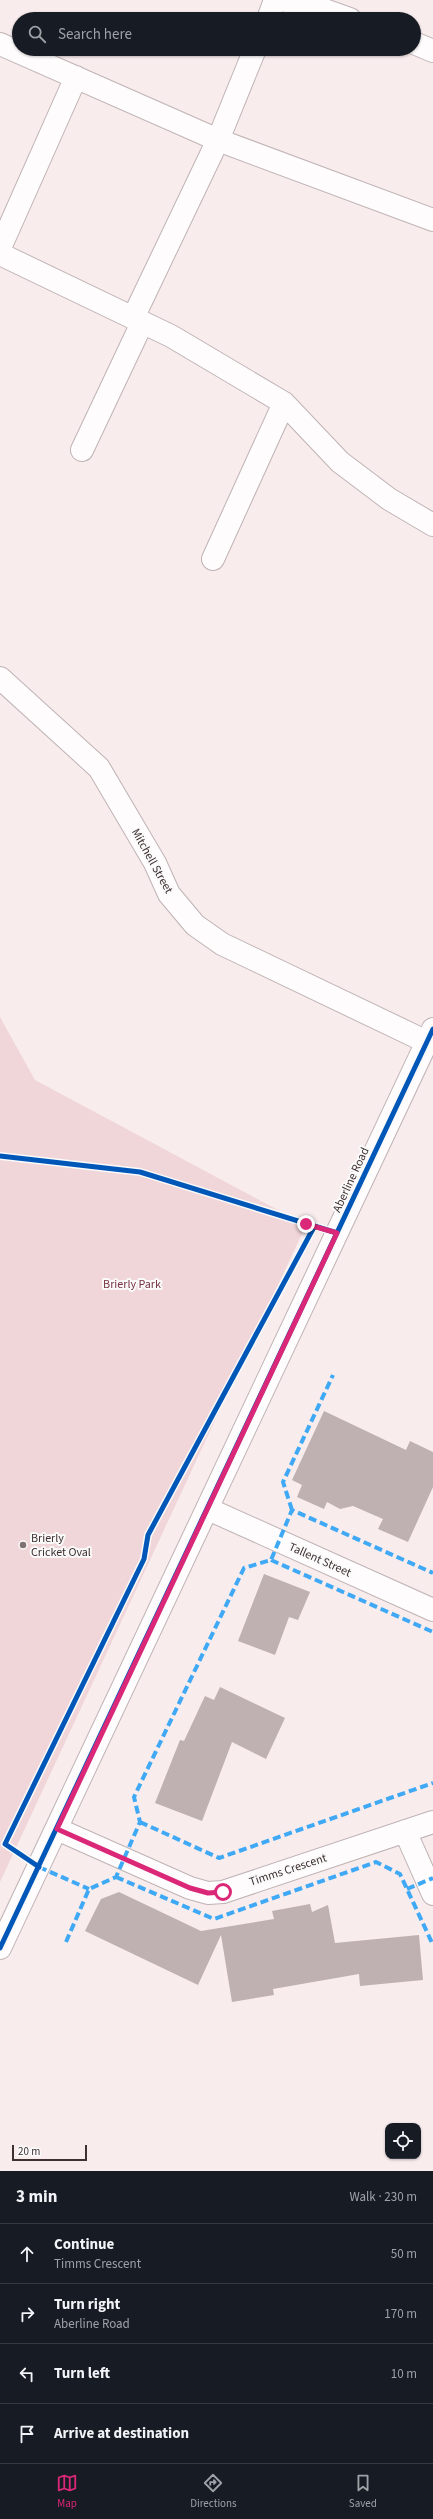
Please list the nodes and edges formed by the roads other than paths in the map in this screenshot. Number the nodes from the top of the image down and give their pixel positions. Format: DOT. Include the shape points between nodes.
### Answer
graph roads {
  1 [pos="275,0"];
  2 [pos="281,0"];
  3 [pos="271,12"];
  4 [pos="330,12"];
  5 [pos="0,44"];
  6 [pos="421,46"];
  7 [pos="12,49"];
  8 [pos="433,51"];
  9 [pos="28,56"];
  10 [pos="252,56"];
  11 [pos="76,77"];
  12 [pos="218,140"];
  13 [pos="433,220"];
  14 [pos="0,248"];
  15 [pos="0,254"];
  16 [pos="137,320"];
  17 [pos="284,403"];
  18 [pos="82,450"];
  19 [pos="433,525"];
  20 [pos="214,559"];
  21 [pos="0,678"];
  22 [pos="430,1036"];
  23 [pos="208,1509"];
  24 [pos="433,1610"];
  25 [pos="433,1822"];
  26 [pos="57,1829"];
  27 [pos="405,1831"];
  28 [pos="433,1894"];
  29 [pos="0,1948"];
  1 -- 3 [label="street"];
  2 -- 4 [label="street"];
  5 -- 7 [label="street"];
  6 -- 8 [label="street"];
  9 -- 11 [label="street"];
  10 -- 12 [label="street"];
  11 -- 12 [label="street"];
  11 -- 14 [label="street"];
  12 -- 13 [label="street"];
  12 -- 16 [label="street"];
  15 -- 16 [label="street"];
  16 -- 17 [label="street" via="170,336"];
  16 -- 18 [label="street"];
  17 -- 19 [label="street" via="340,462 389,499"];
  17 -- 20 [label="street"];
  21 -- 22 [label="street, Mitchell Street" via="99,768 155,863 170,894 195,925 222,944"];
  22 -- 23 [label="street, Aberline Road"];
  23 -- 24 [label="street, Tallent Street"];
  23 -- 26 [label="street, Aberline Road"];
  25 -- 27 [label="street, Timms Crescent"];
  26 -- 27 [label="street, Timms Crescent" via="190,1888 208,1893 223,1892"];
  26 -- 29 [label="street, Aberline Road"];
  27 -- 28 [label="street"];
}
